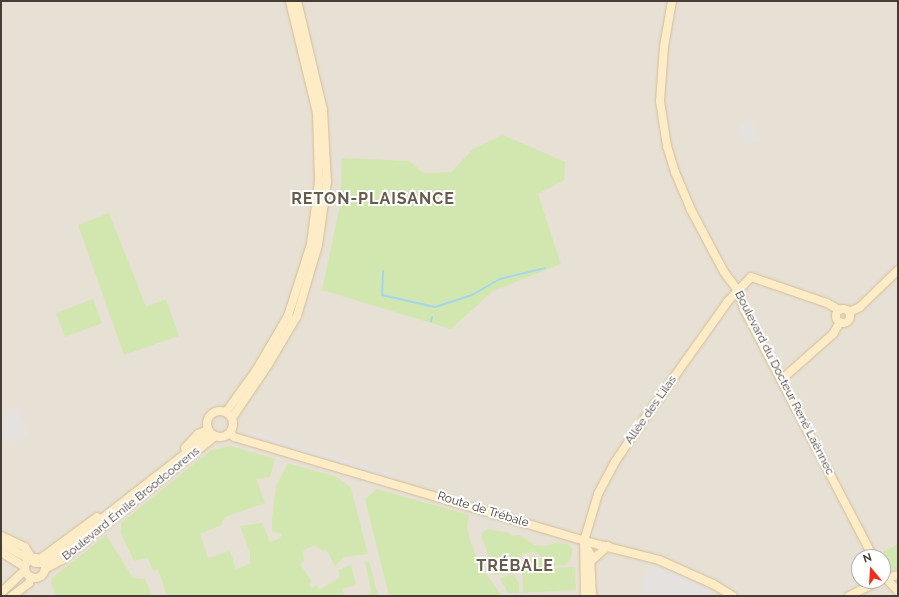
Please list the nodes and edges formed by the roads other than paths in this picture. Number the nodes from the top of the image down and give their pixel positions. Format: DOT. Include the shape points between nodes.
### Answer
graph roads {
  1 [pos="290,1"];
  2 [pos="297,1"];
  3 [pos="672,1"];
  4 [pos="898,270"];
  5 [pos="739,292"];
  6 [pos="839,310"];
  7 [pos="849,312"];
  8 [pos="840,322"];
  9 [pos="781,380"];
  10 [pos="226,412"];
  11 [pos="232,418"];
  12 [pos="230,433"];
  13 [pos="211,434"];
  14 [pos="1,536"];
  15 [pos="584,541"];
  16 [pos="1,543"];
  17 [pos="608,546"];
  18 [pos="869,549"];
  19 [pos="1,552"];
  20 [pos="590,562"];
  21 [pos="34,564"];
  22 [pos="31,577"];
  23 [pos="862,589"];
  24 [pos="1,593"];
  25 [pos="12,596"];
  26 [pos="585,596"];
  27 [pos="592,596"];
  28 [pos="733,596"];
  29 [pos="849,596"];
  1 -- 10 [label="street" via="317,113 319,181 311,244 288,316"];
  2 -- 11 [label="street" via="323,110 327,182 318,245 297,316"];
  3 -- 5 [label="street, Boulevard du Docteur René Laënnec" via="664,47 660,101 667,146 690,208 724,272"];
  4 -- 7 [label="street" via="860,307"];
  5 -- 6 [label="street, Allée des Lilas" via="751,277 827,303"];
  5 -- 9 [label="street, Boulevard du Docteur René Laënnec" via="744,309"];
  5 -- 15 [label="street, Allée des Lilas" via="728,301 615,462 598,494"];
  6 -- 7 [label="street" via="845,309"];
  6 -- 8 [label="street" via="836,318"];
  7 -- 8 [label="street" via="848,320"];
  8 -- 9 [label="street" via="833,334"];
  9 -- 18 [label="street, Boulevard du Docteur René Laënnec"];
  10 -- 11 [label="street"];
  10 -- 13 [label="street" via="214,412 210,415 206,425"];
  11 -- 12 [label="street" via="233,426"];
  12 -- 13 [label="street" via="224,437"];
  12 -- 15 [label="street, Route de Trébale" via="234,437"];
  13 -- 21 [label="street, Boulevard Émile Broodcoorens" via="198,434 174,456"];
  13 -- 21 [label="street, Boulevard Émile Broodcoorens" via="62,560"];
  14 -- 21 [label="street" via="25,547"];
  15 -- 17 [label="street, Route de Trébale"];
  15 -- 20 [label="street"];
  15 -- 26 [label="street, Allée des Lilas"];
  16 -- 21 [label="street"];
  17 -- 20 [label="street"];
  17 -- 28 [label="street, Route de Trébale" via="677,567"];
  19 -- 21 [label="street"];
  20 -- 27 [label="street"];
  21 -- 22 [label="street"];
  21 -- 22 [label="street" via="40,577"];
  21 -- 24 [label="street, Boulevard Émile Broodcoorens"];
  22 -- 25 [label="street" via="29,583"];
  23 -- 29 [label="street"];
}
